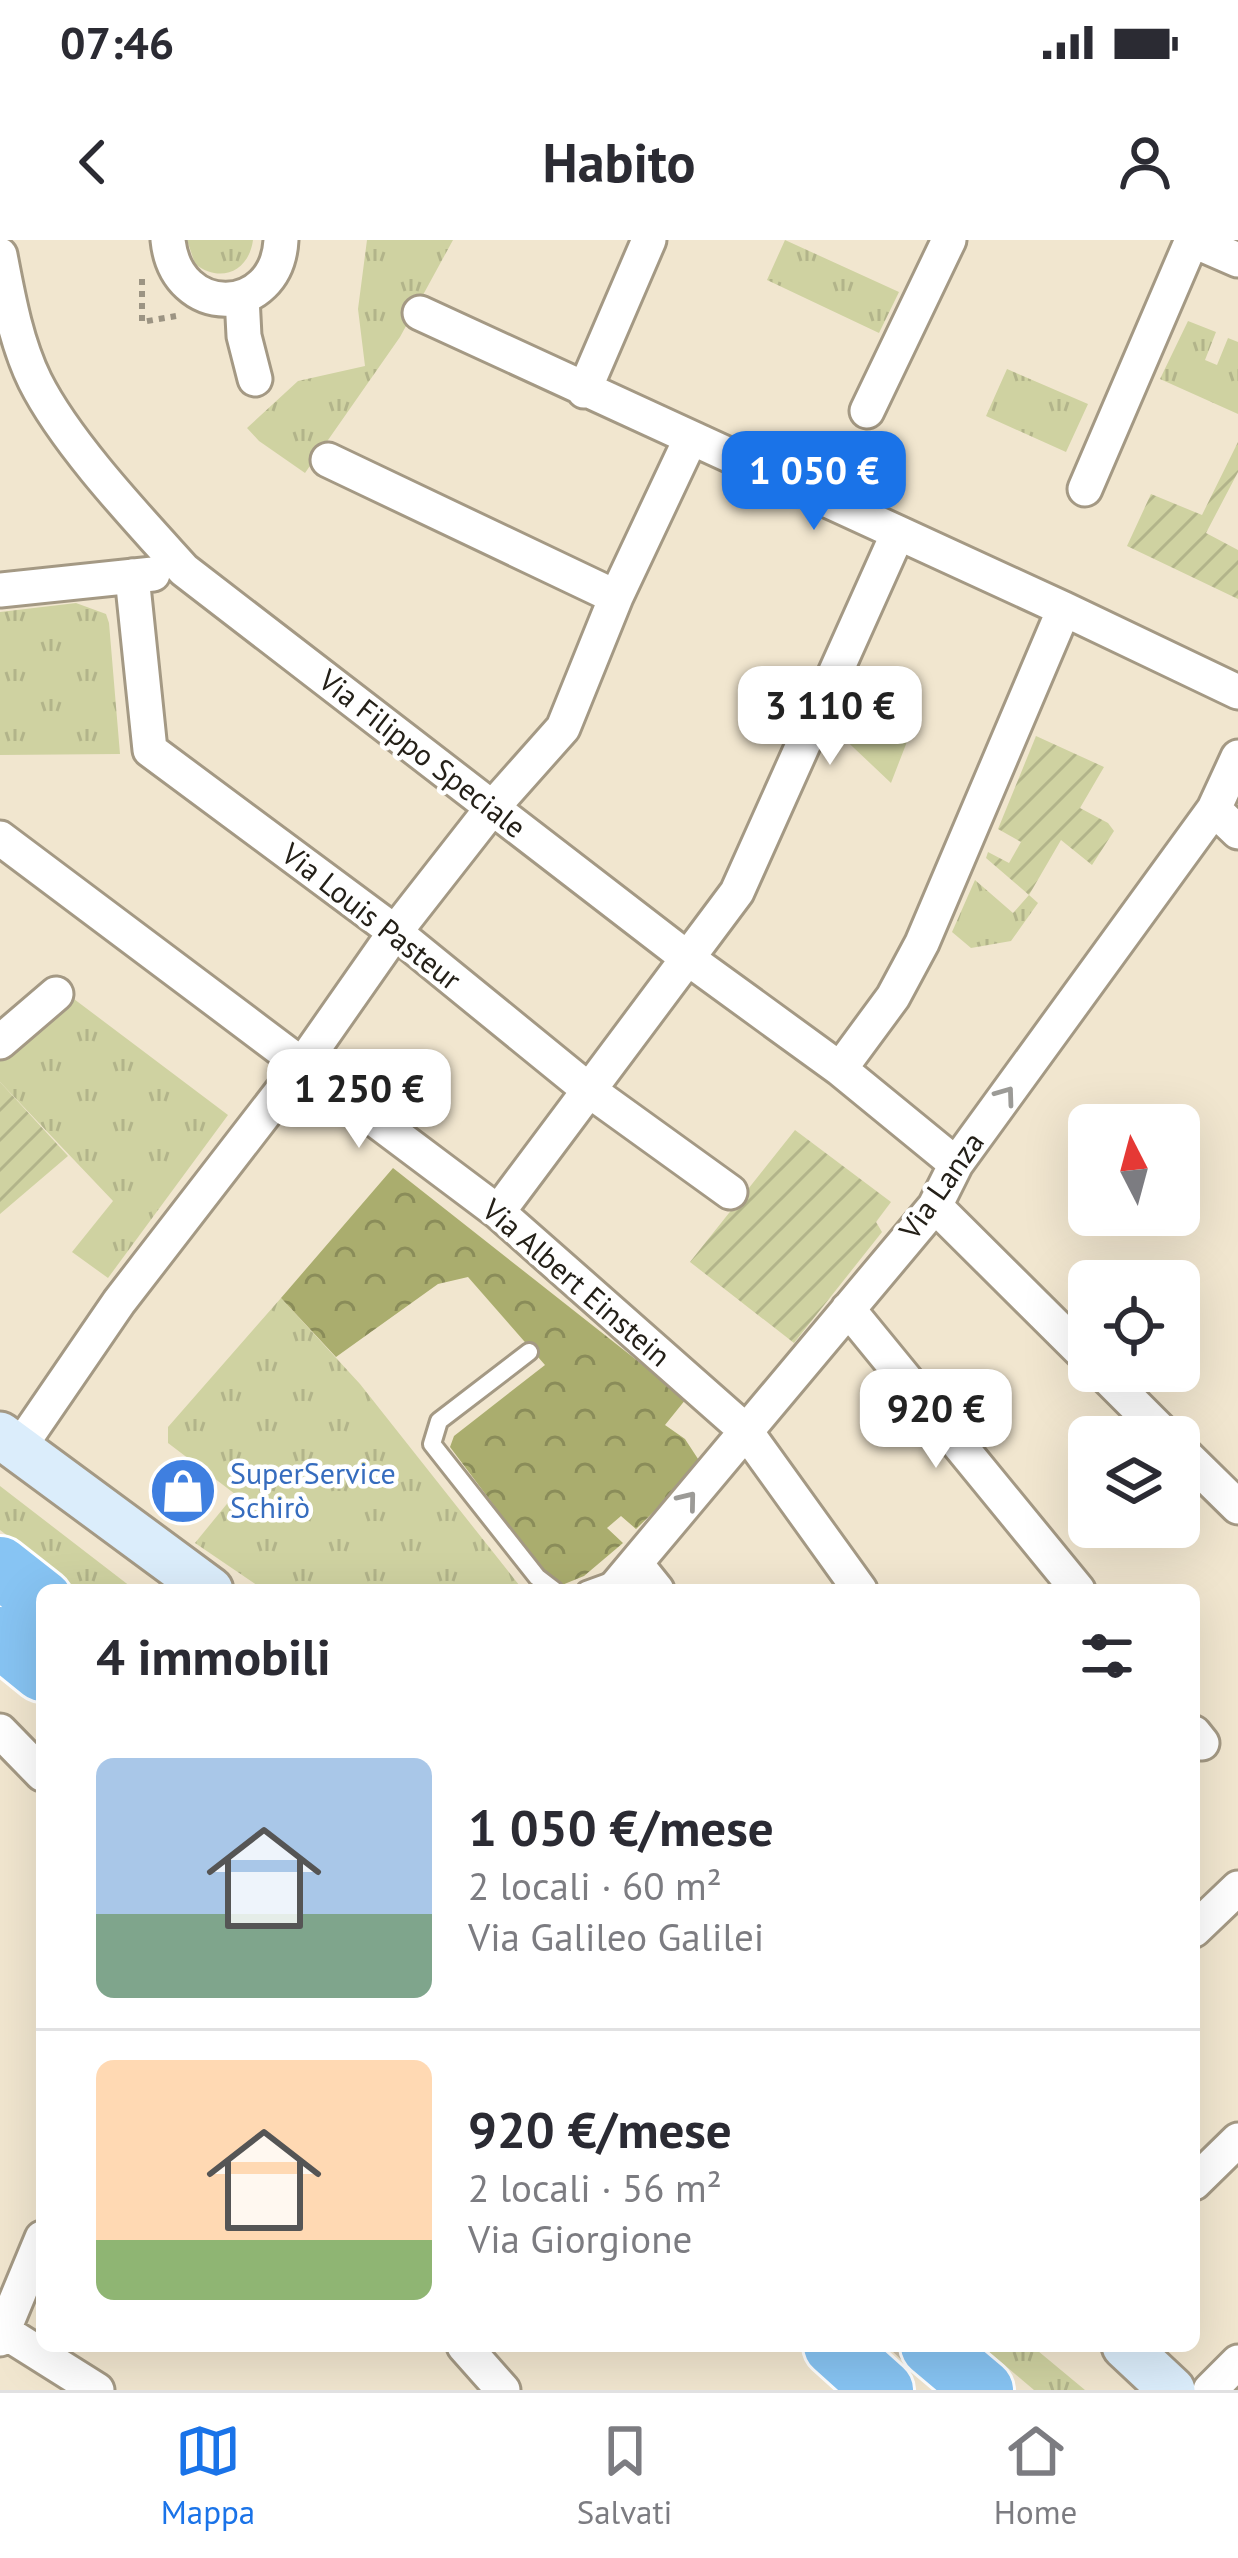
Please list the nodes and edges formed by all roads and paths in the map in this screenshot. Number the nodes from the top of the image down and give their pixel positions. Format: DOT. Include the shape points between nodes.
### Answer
graph roads {
  1 [pos="167,240"];
  2 [pos="281,240"];
  3 [pos="649,240"];
  4 [pos="949,240"];
  5 [pos="1192,240"];
  6 [pos="0,255"];
  7 [pos="1238,260"];
  8 [pos="242,297"];
  9 [pos="419,314"];
  10 [pos="255,379"];
  11 [pos="584,391"];
  12 [pos="867,411"];
  13 [pos="690,440"];
  14 [pos="328,460"];
  15 [pos="1085,489"];
  16 [pos="898,533"];
  17 [pos="184,570"];
  18 [pos="132,576"];
  19 [pos="0,590"];
  20 [pos="616,597"];
  21 [pos="1064,609"];
  22 [pos="1238,692"];
  23 [pos="1238,757"];
  24 [pos="492,808"];
  25 [pos="1226,820"];
  26 [pos="0,838"];
  27 [pos="395,932"];
  28 [pos="686,957"];
  29 [pos="56,994"];
  30 [pos="0,1042"];
  31 [pos="302,1065"];
  32 [pos="839,1069"];
  33 [pos="590,1091"];
  34 [pos="956,1164"];
  35 [pos="730,1192"];
  36 [pos="935,1206"];
  37 [pos="498,1212"];
  38 [pos="848,1309"];
  39 [pos="1068,1338"];
  40 [pos="529,1352"];
  41 [pos="1122,1392"];
  42 [pos="1146,1416"];
  43 [pos="745,1430"];
  44 [pos="9,1441"];
  45 [pos="1200,1470"];
  46 [pos="1238,1508"];
  47 [pos="0,1567"];
  48 [pos="634,1580"];
  49 [pos="202,1584"];
  50 [pos="546,1584"];
  51 [pos="856,1584"];
  52 [pos="1073,1584"];
  53 [pos="36,1595"];
  54 [pos="0,1637"];
  55 [pos="36,1666"];
  56 [pos="0,1731"];
  57 [pos="36,1768"];
  58 [pos="1238,1888"];
  59 [pos="1200,1924"];
  60 [pos="1238,2140"];
  61 [pos="1200,2177"];
  62 [pos="36,2252"];
  63 [pos="1,2333"];
  64 [pos="469,2352"];
  65 [pos="841,2352"];
  66 [pos="938,2352"];
  67 [pos="1131,2352"];
  68 [pos="1238,2362"];
  69 [pos="97,2390"];
  70 [pos="503,2390"];
  71 [pos="883,2390"];
  72 [pos="983,2390"];
  73 [pos="1172,2390"];
  74 [pos="1210,2390"];
  1 -- 8 [label="street" via="190,289"];
  2 -- 8 [label="street" via="270,277"];
  3 -- 11 [label="street"];
  4 -- 12 [label="street"];
  5 -- 7 [label="street"];
  5 -- 15 [label="street"];
  6 -- 17 [label="street, Via Filippo Speciale" via="35,381"];
  8 -- 10 [label="street"];
  9 -- 11 [label="street"];
  11 -- 13 [label="street"];
  13 -- 16 [label="street"];
  13 -- 20 [label="street"];
  14 -- 20 [label="street"];
  16 -- 21 [label="street"];
  16 -- 28 [label="street" via="737,892"];
  17 -- 18 [label="street"];
  17 -- 24 [label="street, Via Filippo Speciale"];
  18 -- 19 [label="street"];
  18 -- 27 [label="street, Via Louis Pasteur" via="151,749"];
  20 -- 24 [label="street" via="562,728"];
  21 -- 22 [label="street"];
  21 -- 32 [label="street" via="922,943"];
  23 -- 25 [label="street, Via Lanza"];
  24 -- 27 [label="street"];
  24 -- 28 [label="street, Via Filippo Speciale"];
  34 -- 25 [label="street, Via Lanza, one-way"];
  26 -- 31 [label="street, Via Albert Einstein"];
  27 -- 31 [label="street"];
  27 -- 33 [label="street, Via Louis Pasteur"];
  28 -- 32 [label="street, Via Filippo Speciale"];
  28 -- 33 [label="street"];
  29 -- 30 [label="street"];
  31 -- 37 [label="street, Via Albert Einstein"];
  31 -- 44 [label="street"];
  32 -- 34 [label="street, Via Filippo Speciale"];
  33 -- 35 [label="street, Via Louis Pasteur"];
  33 -- 37 [label="street"];
  34 -- 36 [label="street, Via Lanza"];
  36 -- 38 [label="street, Via Lanza"];
  36 -- 39 [label="street"];
  37 -- 43 [label="street, Via Albert Einstein"];
  38 -- 43 [label="street, Via Lanza"];
  38 -- 52 [label="street"];
  40 -- 50 [label="lane" via="439,1421 432,1444"];
  41 -- 42 [label="street"];
  48 -- 43 [label="street, Via Lanza, one-way"];
  43 -- 51 [label="street, Via Albert Einstein"];
  44 -- 49 [label="main road"];
  45 -- 46 [label="street"];
  47 -- 53 [label="highway"];
  54 -- 55 [label="highway"];
  56 -- 57 [label="street"];
  58 -- 59 [label="street"];
  60 -- 61 [label="street"];
  62 -- 63 [label="street"];
  63 -- 69 [label="street"];
  64 -- 70 [label="street"];
  65 -- 71 [label="highway"];
  66 -- 72 [label="highway"];
  67 -- 73 [label="main road"];
  68 -- 74 [label="street"];
}
